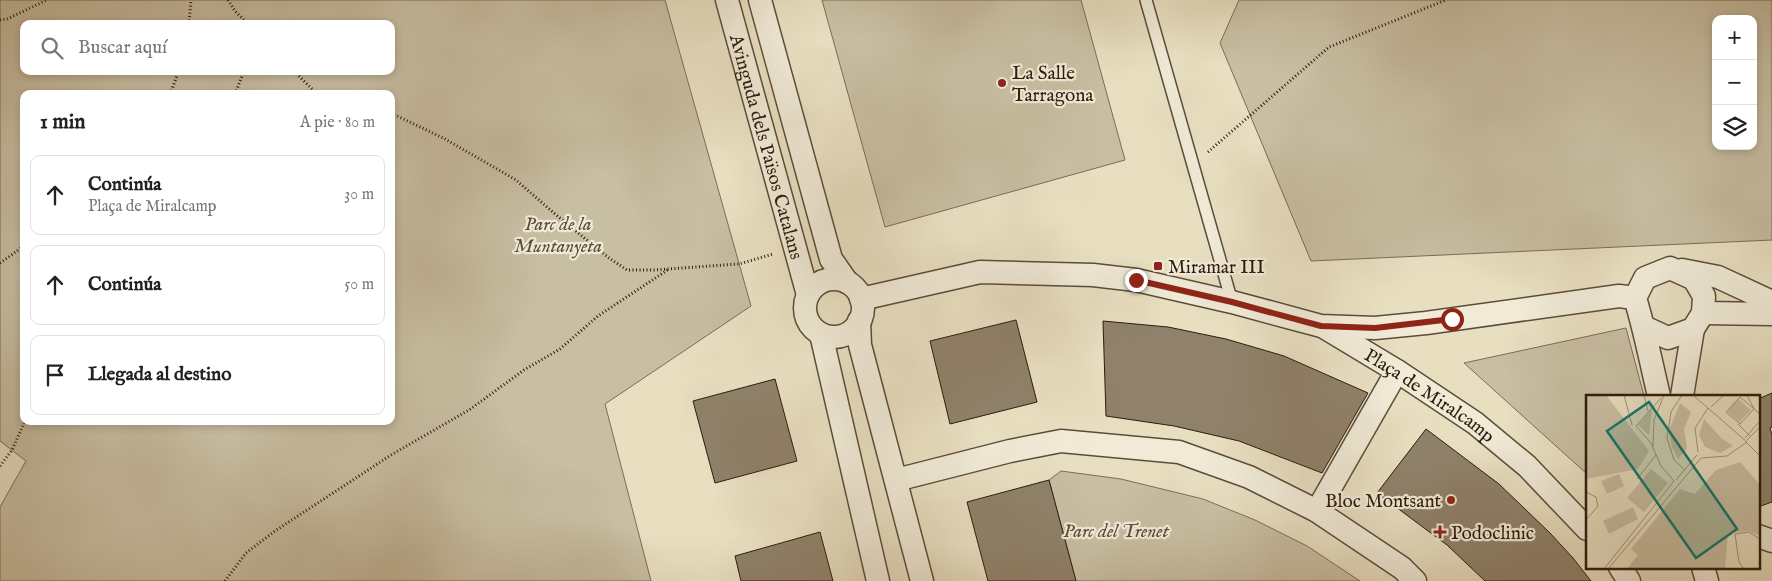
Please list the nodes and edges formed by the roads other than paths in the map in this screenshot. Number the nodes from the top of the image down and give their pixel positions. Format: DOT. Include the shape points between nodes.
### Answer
graph roads {
  1 [pos="726,0"];
  2 [pos="760,0"];
  3 [pos="1146,0"];
  4 [pos="1670,268"];
  5 [pos="808,295"];
  6 [pos="1635,298"];
  7 [pos="856,301"];
  8 [pos="1232,302"];
  9 [pos="1772,302"];
  10 [pos="1772,314"];
  11 [pos="1698,321"];
  12 [pos="1321,326"];
  13 [pos="1644,327"];
  14 [pos="821,334"];
  15 [pos="1397,371"];
  16 [pos="1660,395"];
  17 [pos="1682,395"];
  18 [pos="896,480"];
  19 [pos="1317,511"];
  20 [pos="1586,528"];
  21 [pos="1760,537"];
  22 [pos="1772,541"];
  23 [pos="1621,568"];
  24 [pos="1703,568"];
  25 [pos="878,581"];
  26 [pos="922,581"];
  27 [pos="1415,581"];
  28 [pos="1629,581"];
  29 [pos="1706,581"];
  1 -- 5 [label="street, Avinguda dels Països Catalans"];
  2 -- 7 [label="street, Avinguda dels Països Catalans" via="831,260"];
  3 -- 8 [label="lane"];
  4 -- 6 [label="street" via="1645,278"];
  4 -- 9 [label="street" via="1718,277"];
  4 -- 11 [label="street" via="1694,278 1704,296"];
  5 -- 7 [label="street" via="821,282 839,280"];
  5 -- 14 [label="street" via="805,313 813,329"];
  6 -- 12 [label="street, Plaça de Miralcamp" via="1619,296 1375,328"];
  6 -- 13 [label="street"];
  7 -- 8 [label="street" via="980,272 1093,274 1136,280"];
  7 -- 14 [label="street" via="854,328 838,336"];
  7 -- 18 [label="street" via="860,345"];
  8 -- 12 [label="street"];
  10 -- 11 [label="street"];
  11 -- 13 [label="street" via="1668,338"];
  11 -- 17 [label="street"];
  12 -- 15 [label="street, Plaça de Miralcamp"];
  13 -- 16 [label="street"];
  14 -- 25 [label="street"];
  15 -- 19 [label="street"];
  15 -- 20 [label="street, Plaça de Miralcamp" via="1475,423 1527,466"];
  18 -- 19 [label="street" via="1061,441 1178,452 1249,477"];
  18 -- 26 [label="street"];
  19 -- 27 [label="street" via="1402,568"];
  21 -- 22 [label="street"];
  23 -- 28 [label="street"];
  24 -- 29 [label="street"];
}
